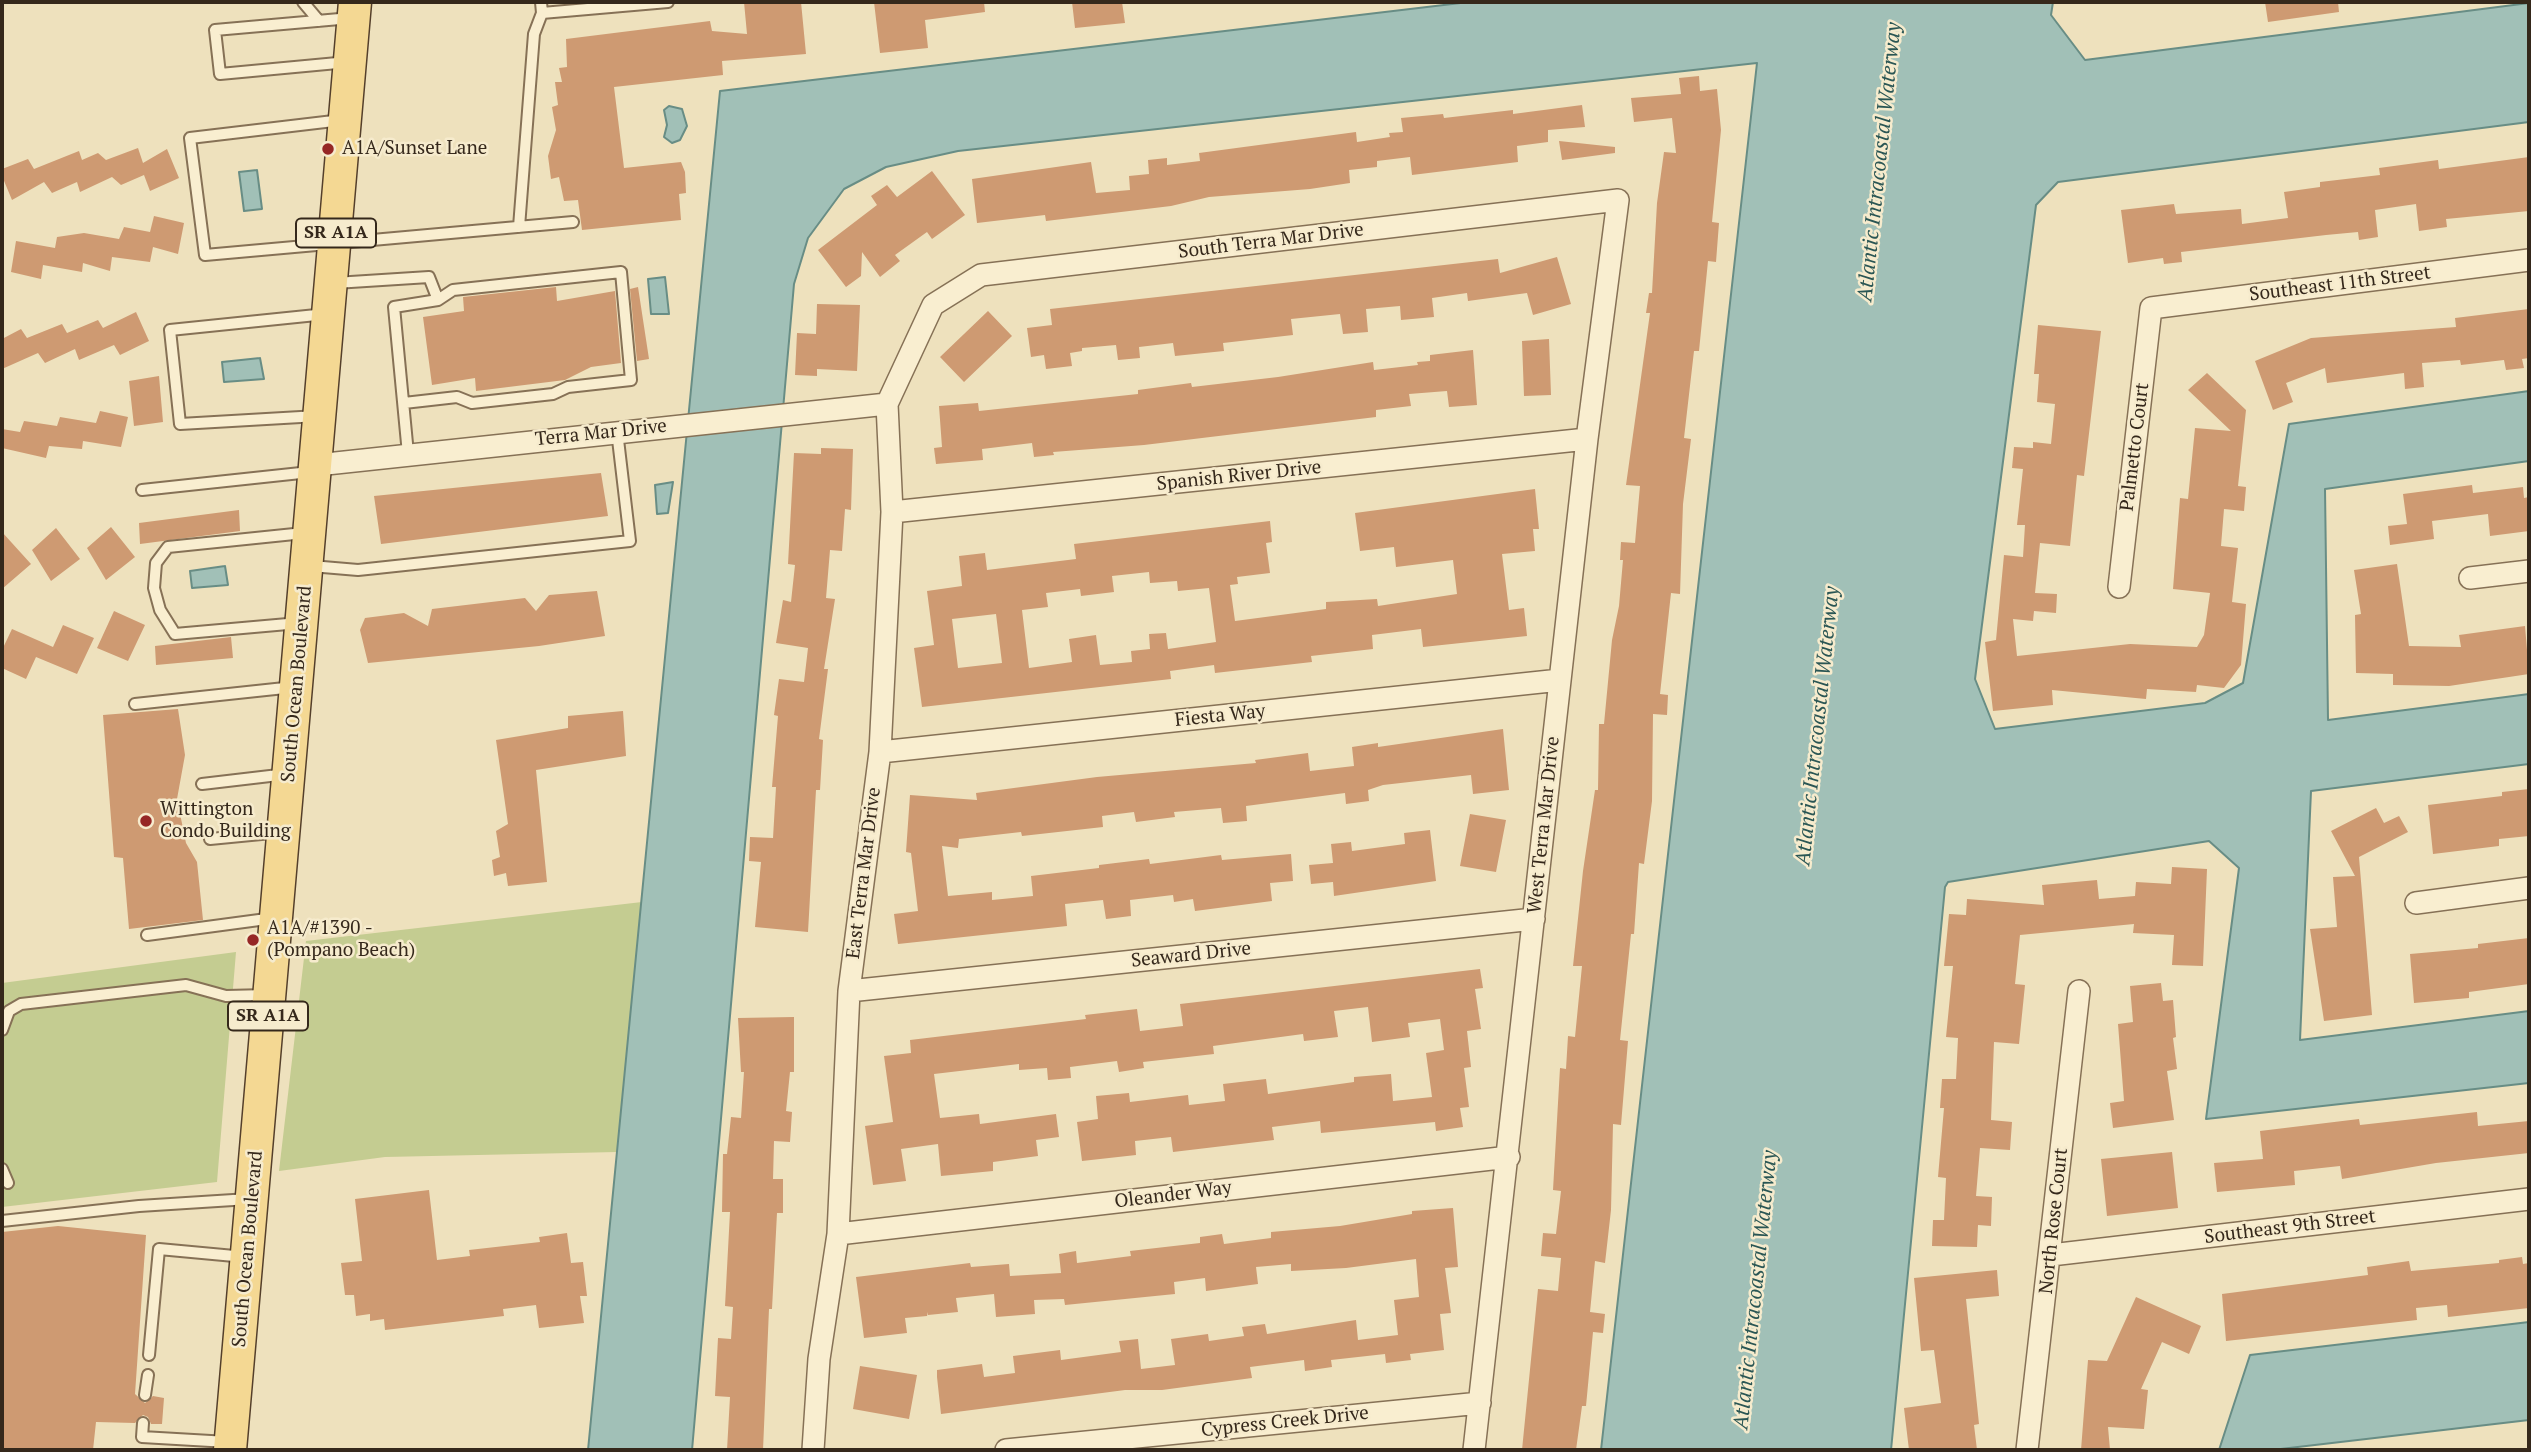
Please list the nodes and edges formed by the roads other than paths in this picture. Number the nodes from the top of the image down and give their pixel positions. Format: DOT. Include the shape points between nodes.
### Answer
graph roads {
  1 [pos="303,2"];
  2 [pos="668,2"];
  3 [pos="542,7"];
  4 [pos="354,10"];
  5 [pos="318,21"];
  6 [pos="350,62"];
  7 [pos="345,120"];
  8 [pos="1618,200"];
  9 [pos="573,222"];
  10 [pos="519,227"];
  11 [pos="335,244"];
  12 [pos="2529,260"];
  13 [pos="330,299"];
  14 [pos="438,300"];
  15 [pos="933,305"];
  16 [pos="2151,308"];
  17 [pos="404,403"];
  18 [pos="887,404"];
  19 [pos="321,416"];
  20 [pos="617,431"];
  21 [pos="1587,439"];
  22 [pos="408,454"];
  23 [pos="316,468"];
  24 [pos="142,490"];
  25 [pos="891,512"];
  26 [pos="311,533"];
  27 [pos="308,566"];
  28 [pos="2529,571"];
  29 [pos="2470,578"];
  30 [pos="2119,587"];
  31 [pos="303,623"];
  32 [pos="1560,680"];
  33 [pos="297,687"];
  34 [pos="135,704"];
  35 [pos="880,752"];
  36 [pos="289,774"];
  37 [pos="202,784"];
  38 [pos="284,832"];
  39 [pos="210,839"];
  40 [pos="2529,888"];
  41 [pos="2416,903"];
  42 [pos="277,917"];
  43 [pos="1534,919"];
  44 [pos="147,935"];
  45 [pos="849,991"];
  46 [pos="2079,991"];
  47 [pos="270,995"];
  48 [pos="2,1030"];
  49 [pos="1509,1157"];
  50 [pos="2,1169"];
  51 [pos="8,1183"];
  52 [pos="252,1198"];
  53 [pos="2529,1199"];
  54 [pos="2,1221"];
  55 [pos="838,1234"];
  56 [pos="2051,1255"];
  57 [pos="247,1257"];
  58 [pos="149,1355"];
  59 [pos="148,1375"];
  60 [pos="145,1395"];
  61 [pos="1480,1403"];
  62 [pos="143,1423"];
  63 [pos="230,1446"];
  64 [pos="813,1450"];
  65 [pos="1006,1450"];
  66 [pos="1474,1450"];
  67 [pos="2026,1450"];
  1 -- 5 [label="lane"];
  2 -- 3 [label="lane"];
  3 -- 10 [label="lane" via="534,34"];
  4 -- 5 [label="lane"];
  4 -- 6 [label="main road, South Ocean Boulevard / SR A1A"];
  5 -- 6 [label="lane" via="215,30 220,74"];
  6 -- 7 [label="main road, South Ocean Boulevard / SR A1A"];
  7 -- 11 [label="main road, South Ocean Boulevard / SR A1A"];
  7 -- 11 [label="lane" via="190,138 205,256"];
  8 -- 15 [label="street, South Terra Mar Drive" via="981,275"];
  8 -- 21 [label="street, West Terra Mar Drive"];
  9 -- 10 [label="lane"];
  10 -- 11 [label="lane"];
  11 -- 13 [label="main road, South Ocean Boulevard / SR A1A"];
  12 -- 16 [label="street, Southeast 11th Street"];
  13 -- 14 [label="lane" via="429,277"];
  13 -- 19 [label="main road, South Ocean Boulevard / SR A1A"];
  13 -- 19 [label="lane" via="170,330 180,424"];
  14 -- 17 [label="lane" via="394,307"];
  14 -- 17 [label="lane" via="453,290 621,272 631,380 568,387 553,394"];
  15 -- 18 [label="street, East Terra Mar Drive"];
  16 -- 30 [label="street, Palmetto Court"];
  17 -- 22 [label="lane"];
  18 -- 20 [label="street, Terra Mar Drive"];
  18 -- 25 [label="street, East Terra Mar Drive"];
  19 -- 23 [label="main road, South Ocean Boulevard / SR A1A"];
  20 -- 22 [label="street, Terra Mar Drive"];
  20 -- 27 [label="lane" via="630,541 358,570"];
  21 -- 25 [label="street, Spanish River Drive"];
  21 -- 32 [label="street, West Terra Mar Drive"];
  22 -- 23 [label="street, Terra Mar Drive"];
  23 -- 24 [label="lane"];
  23 -- 26 [label="main road, South Ocean Boulevard / SR A1A"];
  25 -- 35 [label="street, East Terra Mar Drive"];
  26 -- 27 [label="main road, South Ocean Boulevard / SR A1A"];
  26 -- 31 [label="lane" via="168,547 156,563 154,588 160,610 175,634"];
  27 -- 31 [label="main road, South Ocean Boulevard / SR A1A"];
  28 -- 29 [label="street"];
  31 -- 33 [label="main road, South Ocean Boulevard / SR A1A"];
  32 -- 35 [label="street, Fiesta Way"];
  32 -- 43 [label="street, West Terra Mar Drive"];
  33 -- 34 [label="lane"];
  33 -- 36 [label="main road, South Ocean Boulevard / SR A1A"];
  35 -- 45 [label="street, East Terra Mar Drive"];
  36 -- 37 [label="lane"];
  36 -- 38 [label="main road, South Ocean Boulevard / SR A1A"];
  38 -- 39 [label="lane"];
  38 -- 42 [label="main road, South Ocean Boulevard / SR A1A"];
  40 -- 41 [label="street"];
  42 -- 44 [label="lane"];
  42 -- 47 [label="main road, South Ocean Boulevard / SR A1A"];
  43 -- 45 [label="street, Seaward Drive"];
  43 -- 49 [label="street, West Terra Mar Drive"];
  45 -- 55 [label="street, East Terra Mar Drive"];
  46 -- 56 [label="street, North Rose Court"];
  47 -- 48 [label="lane" via="226,996 187,985 21,1004 9,1011"];
  47 -- 52 [label="main road, South Ocean Boulevard / SR A1A"];
  49 -- 55 [label="street, Oleander Way"];
  49 -- 61 [label="street, West Terra Mar Drive"];
  50 -- 51 [label="lane"];
  52 -- 54 [label="lane"];
  52 -- 57 [label="main road, South Ocean Boulevard / SR A1A"];
  53 -- 56 [label="street, Southeast 9th Street"];
  55 -- 64 [label="street, East Terra Mar Drive" via="819,1359"];
  56 -- 67 [label="street, North Rose Court"];
  57 -- 58 [label="lane" via="159,1249"];
  57 -- 63 [label="main road, South Ocean Boulevard / SR A1A"];
  59 -- 60 [label="lane"];
  61 -- 65 [label="street, Cypress Creek Drive"];
  61 -- 66 [label="street, West Terra Mar Drive"];
  62 -- 63 [label="lane" via="142,1437"];
}
